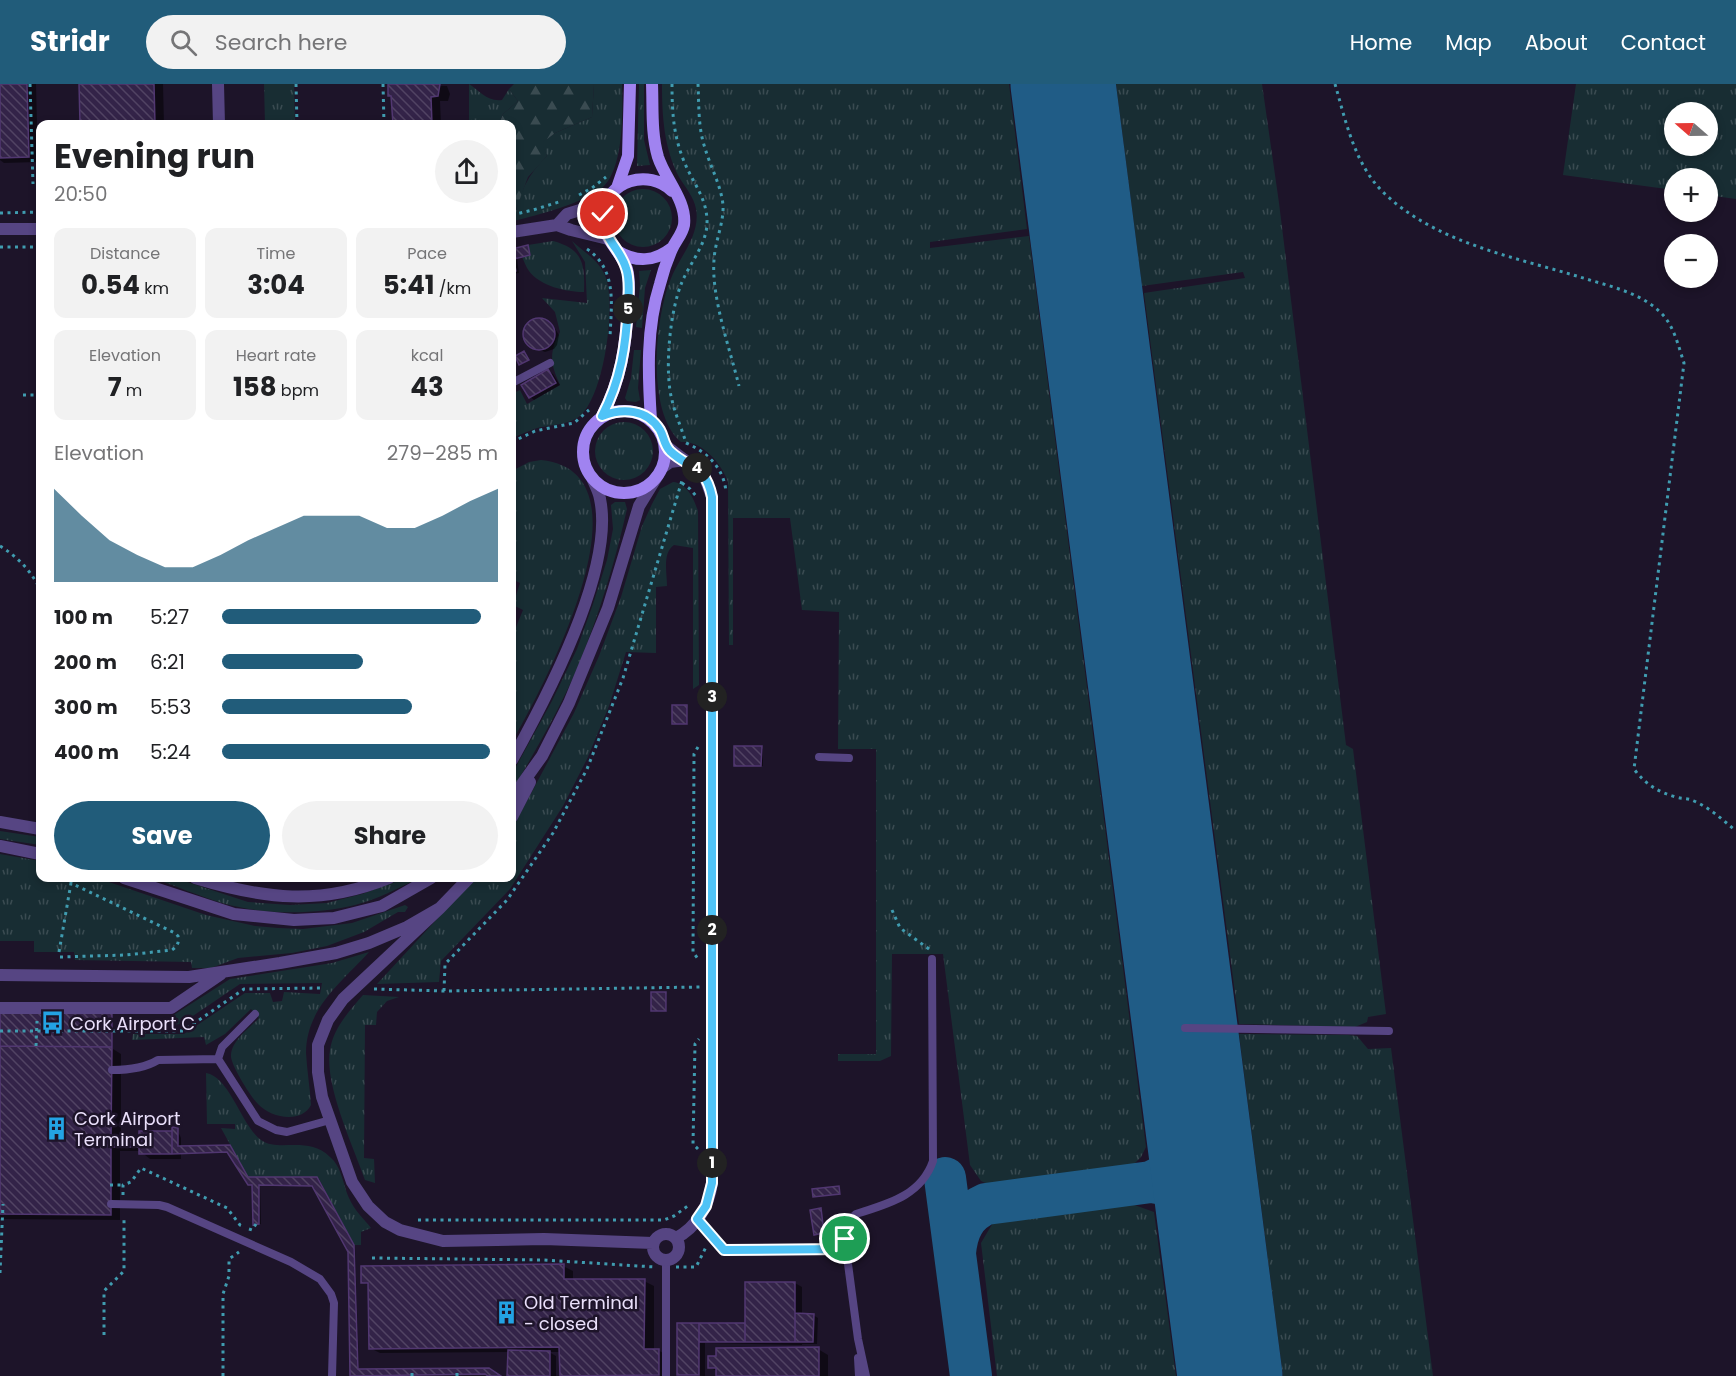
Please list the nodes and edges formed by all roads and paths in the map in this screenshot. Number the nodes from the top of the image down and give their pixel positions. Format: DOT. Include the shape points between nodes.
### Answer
graph roads {
  1 [pos="30,84"];
  2 [pos="218,84"];
  3 [pos="296,84"];
  4 [pos="383,84"];
  5 [pos="630,84"];
  6 [pos="652,84"];
  7 [pos="698,84"];
  8 [pos="1335,84"];
  9 [pos="219,120"];
  10 [pos="297,120"];
  11 [pos="384,120"];
  12 [pos="608,171"];
  13 [pos="33,184"];
  14 [pos="617,188"];
  15 [pos="576,197"];
  16 [pos="678,198"];
  17 [pos="564,200"];
  18 [pos="606,202"];
  19 [pos="36,212"];
  20 [pos="0,213"];
  21 [pos="516,214"];
  22 [pos="557,225"];
  23 [pos="0,229"];
  24 [pos="36,229"];
  25 [pos="516,231"];
  26 [pos="608,239"];
  27 [pos="579,246"];
  28 [pos="0,247"];
  29 [pos="36,247"];
  30 [pos="672,248"];
  31 [pos="616,250"];
  32 [pos="671,335"];
  33 [pos="610,340"];
  34 [pos="550,363"];
  35 [pos="516,381"];
  36 [pos="739,386"];
  37 [pos="23,395"];
  38 [pos="36,395"];
  39 [pos="591,407"];
  40 [pos="602,416"];
  41 [pos="651,420"];
  42 [pos="516,440"];
  43 [pos="665,445"];
  44 [pos="686,446"];
  45 [pos="685,460"];
  46 [pos="661,471"];
  47 [pos="592,478"];
  48 [pos="698,503"];
  49 [pos="0,546"];
  50 [pos="36,582"];
  51 [pos="701,743"];
  52 [pos="516,752"];
  53 [pos="542,756"];
  54 [pos="819,757"];
  55 [pos="849,758"];
  56 [pos="516,792"];
  57 [pos="516,810"];
  58 [pos="0,822"];
  59 [pos="36,828"];
  60 [pos="1736,831"];
  61 [pos="0,846"];
  62 [pos="36,853"];
  63 [pos="136,882"];
  64 [pos="209,882"];
  65 [pos="376,882"];
  66 [pos="424,882"];
  67 [pos="465,882"];
  68 [pos="71,883"];
  69 [pos="440,908"];
  70 [pos="892,910"];
  71 [pos="60,952"];
  72 [pos="60,957"];
  73 [pos="932,959"];
  74 [pos="702,964"];
  75 [pos="225,972"];
  76 [pos="0,975"];
  77 [pos="702,979"];
  78 [pos="702,987"];
  79 [pos="320,988"];
  80 [pos="372,989"];
  81 [pos="444,991"];
  82 [pos="702,994"];
  83 [pos="0,1008"];
  84 [pos="255,1014"];
  85 [pos="37,1021"];
  86 [pos="1185,1028"];
  87 [pos="0,1031"];
  88 [pos="37,1031"];
  89 [pos="1389,1031"];
  90 [pos="702,1034"];
  91 [pos="36,1046"];
  92 [pos="218,1059"];
  93 [pos="112,1071"];
  94 [pos="330,1120"];
  95 [pos="702,1154"];
  96 [pos="110,1185"];
  97 [pos="123,1185"];
  98 [pos="690,1203"];
  99 [pos="3,1204"];
  100 [pos="111,1204"];
  101 [pos="123,1204"];
  102 [pos="697,1219"];
  103 [pos="418,1220"];
  104 [pos="256,1224"];
  105 [pos="252,1230"];
  106 [pos="712,1235"];
  107 [pos="676,1238"];
  108 [pos="246,1242"];
  109 [pos="654,1243"];
  110 [pos="846,1249"];
  111 [pos="372,1258"];
  112 [pos="666,1263"];
  113 [pos="0,1273"];
  114 [pos="104,1335"];
  115 [pos="858,1339"];
  116 [pos="223,1376"];
  117 [pos="332,1376"];
  118 [pos="666,1376"];
  119 [pos="859,1376"];
  120 [pos="866,1376"];
  1 -- 13 [label="path"];
  2 -- 9 [label="street"];
  3 -- 10 [label="path"];
  4 -- 11 [label="path"];
  5 -- 14 [label="street" via="628,156"];
  6 -- 16 [label="street" via="657,154"];
  7 -- 36 [label="path" via="704,146 723,205 713,260 715,279"];
  8 -- 60 [label="path" via="1348,132 1366,169 1384,194 1447,234 1640,297 1663,315 1676,339 1684,363 1635,769 1642,780 1656,789 1706,807"];
  12 -- 15 [label="path" via="605,178"];
  14 -- 16 [label="street" via="627,182 650,179 671,189"];
  14 -- 18 [label="street"];
  16 -- 30 [label="street" via="684,224"];
  17 -- 21 [label="path"];
  18 -- 22 [label="street" via="567,214"];
  18 -- 26 [label="street" via="603,227"];
  19 -- 20 [label="path"];
  22 -- 25 [label="street"];
  22 -- 26 [label="street"];
  23 -- 24 [label="street"];
  26 -- 31 [label="street"];
  27 -- 33 [label="path" via="600,260 608,274"];
  28 -- 29 [label="path"];
  30 -- 31 [label="street" via="651,259 638,260"];
  30 -- 41 [label="street" via="659,286 650,333"];
  31 -- 40 [label="street" via="628,278 627,341 616,389"];
  32 -- 44 [label="path" via="669,389"];
  34 -- 35 [label="lane"];
  37 -- 38 [label="path"];
  39 -- 42 [label="path" via="574,423 535,431"];
  40 -- 41 [label="street" via="628,410"];
  40 -- 47 [label="street" via="583,447"];
  41 -- 43 [label="street"];
  43 -- 45 [label="street"];
  43 -- 46 [label="street"];
  45 -- 46 [label="street" via="670,462"];
  45 -- 102 [label="street" via="704,475 712,497 712,1183 706,1206"];
  46 -- 47 [label="street" via="644,488 626,493 608,489"];
  46 -- 53 [label="street" via="639,506 608,608 569,703"];
  47 -- 52 [label="street" via="602,519 593,576 570,644"];
  48 -- 81 [label="path" via="683,482 623,678 587,769 527,873 507,900 445,964"];
  49 -- 50 [label="path" via="27,567"];
  51 -- 74 [label="path" via="694,754 693,952"];
  53 -- 56 [label="street"];
  53 -- 57 [label="street"];
  54 -- 55 [label="lane"];
  58 -- 59 [label="street"];
  61 -- 62 [label="street"];
  63 -- 66 [label="street" via="234,914 294,920 334,918 382,906"];
  64 -- 65 [label="street" via="245,892 291,897 330,894"];
  67 -- 69 [label="street"];
  68 -- 71 [label="path"];
  68 -- 72 [label="path" via="175,933 179,942 172,950"];
  69 -- 75 [label="street" via="369,943 325,955"];
  69 -- 94 [label="street" via="343,999 328,1020 318,1045 318,1072"];
  70 -- 73 [label="path" via="900,928 928,948"];
  73 -- 110 [label="lane" via="933,1161 908,1195 851,1218 846,1226"];
  75 -- 76 [label="street" via="189,977"];
  75 -- 83 [label="street" via="171,1008"];
  77 -- 78 [label="path"];
  78 -- 81 [label="path"];
  78 -- 82 [label="path"];
  79 -- 88 [label="path" via="244,989 183,1031"];
  80 -- 81 [label="path"];
  84 -- 92 [label="lane" via="222,1047"];
  85 -- 88 [label="path"];
  86 -- 89 [label="lane"];
  87 -- 88 [label="path"];
  88 -- 91 [label="path"];
  90 -- 95 [label="path" via="695,1044 693,1143"];
  92 -- 93 [label="lane" via="158,1060 151,1065"];
  92 -- 94 [label="lane" via="258,1121 287,1132"];
  94 -- 109 [label="street" via="352,1182 368,1206 400,1230 443,1241"];
  96 -- 97 [label="path"];
  97 -- 101 [label="path"];
  97 -- 105 [label="path" via="141,1168 227,1208 240,1225"];
  98 -- 103 [label="path" via="664,1220"];
  99 -- 113 [label="path"];
  100 -- 101 [label="lane"];
  101 -- 108 [label="lane" via="167,1207"];
  101 -- 114 [label="path" via="124,1271 104,1291"];
  102 -- 106 [label="lane"];
  102 -- 107 [label="street"];
  104 -- 105 [label="path"];
  105 -- 108 [label="path"];
  106 -- 110 [label="lane" via="724,1250"];
  106 -- 112 [label="path" via="696,1267"];
  107 -- 109 [label="street" via="663,1234"];
  107 -- 112 [label="street" via="678,1251"];
  108 -- 116 [label="path" via="229,1259 223,1293"];
  108 -- 117 [label="lane" via="313,1273 331,1294"];
  109 -- 112 [label="street" via="655,1255"];
  110 -- 115 [label="lane"];
  111 -- 112 [label="path"];
  112 -- 118 [label="lane"];
  115 -- 119 [label="lane"];
  115 -- 120 [label="lane"];
}
